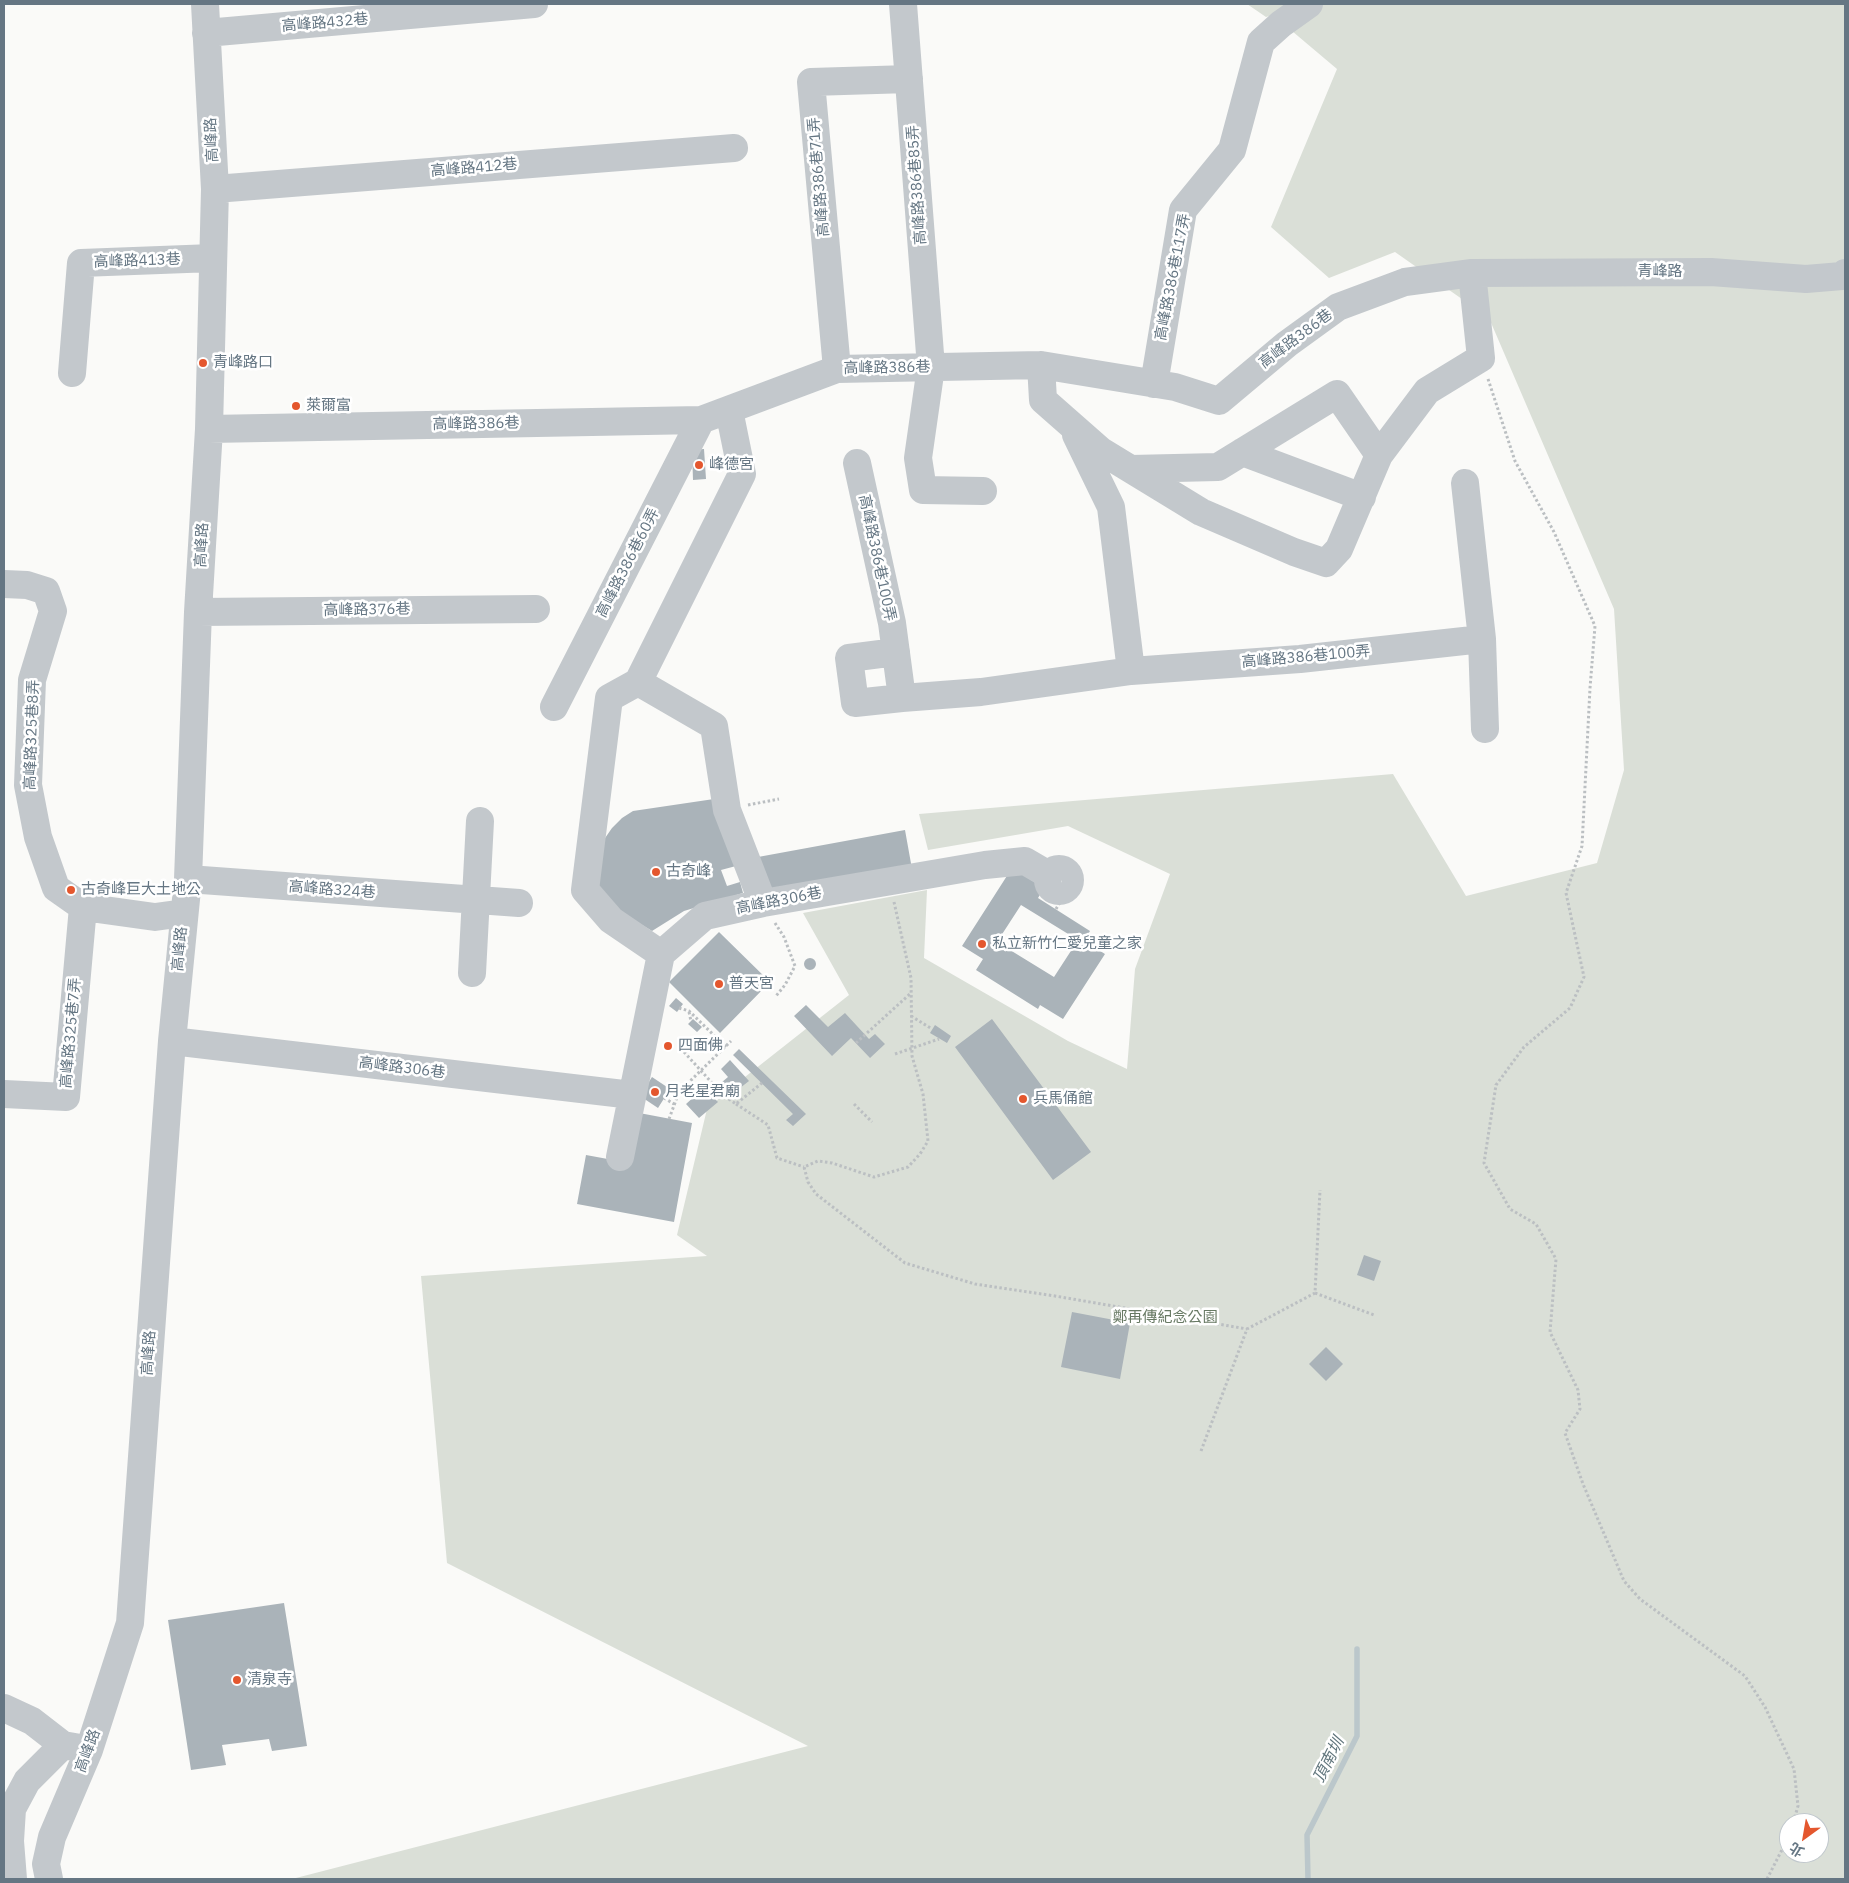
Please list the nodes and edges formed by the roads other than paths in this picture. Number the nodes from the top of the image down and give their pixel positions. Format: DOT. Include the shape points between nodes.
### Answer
graph roads {
  1 [pos="205,4"];
  2 [pos="534,4"];
  3 [pos="903,4"];
  4 [pos="1309,4"];
  5 [pos="206,34"];
  6 [pos="909,79"];
  7 [pos="734,148"];
  8 [pos="215,189"];
  9 [pos="213,258"];
  10 [pos="1472,273"];
  11 [pos="1845,274"];
  12 [pos="1041,365"];
  13 [pos="931,367"];
  14 [pos="837,369"];
  15 [pos="72,374"];
  16 [pos="1154,384"];
  17 [pos="729,410"];
  18 [pos="701,420"];
  19 [pos="1071,425"];
  20 [pos="209,429"];
  21 [pos="1242,452"];
  22 [pos="1379,455"];
  23 [pos="857,463"];
  24 [pos="1131,469"];
  25 [pos="1465,483"];
  26 [pos="983,491"];
  27 [pos="1362,497"];
  28 [pos="4,584"];
  29 [pos="536,609"];
  30 [pos="198,612"];
  31 [pos="1482,639"];
  32 [pos="896,652"];
  33 [pos="1131,671"];
  34 [pos="638,682"];
  35 [pos="902,698"];
  36 [pos="554,707"];
  37 [pos="1485,729"];
  38 [pos="480,821"];
  39 [pos="38,836"];
  40 [pos="188,879"];
  41 [pos="1059,880"];
  42 [pos="476,900"];
  43 [pos="519,903"];
  44 [pos="763,903"];
  45 [pos="83,907"];
  46 [pos="184,913"];
  47 [pos="661,954"];
  48 [pos="472,974"];
  49 [pos="172,1041"];
  50 [pos="4,1094"];
  51 [pos="632,1095"];
  52 [pos="620,1157"];
  53 [pos="4,1708"];
  54 [pos="63,1745"];
  55 [pos="89,1750"];
  56 [pos="13,1879"];
  57 [pos="49,1879"];
  1 -- 5 [label="street, 高峰路"];
  2 -- 5 [label="street, 高峰路432巷"];
  3 -- 6 [label="street, 高峰路386巷85弄"];
  4 -- 16 [label="street, 高峰路386巷117弄" via="1261,42 1232,150 1183,210"];
  5 -- 8 [label="street, 高峰路"];
  6 -- 13 [label="street, 高峰路386巷85弄"];
  6 -- 14 [label="street, 高峰路386巷71弄" via="811,82"];
  7 -- 8 [label="street, 高峰路412巷"];
  8 -- 9 [label="street, 高峰路"];
  9 -- 15 [label="street, 高峰路413巷" via="81,263"];
  9 -- 20 [label="street, 高峰路"];
  10 -- 11 [label="street, 青峰路" via="1711,272 1806,279"];
  10 -- 16 [label="street, 高峰路386巷" via="1405,282 1338,307 1287,344 1219,401"];
  10 -- 22 [label="street" via="1481,358 1428,391"];
  12 -- 13 [label="street, 高峰路386巷"];
  12 -- 16 [label="street, 高峰路386巷"];
  12 -- 19 [label="street" via="1043,400"];
  13 -- 14 [label="street, 高峰路386巷"];
  13 -- 26 [label="street, 高峰路386巷85弄" via="918,458 923,490"];
  14 -- 17 [label="street, 高峰路386巷"];
  17 -- 18 [label="street, 高峰路386巷"];
  17 -- 34 [label="street" via="742,474"];
  18 -- 20 [label="street, 高峰路386巷"];
  18 -- 36 [label="street, 高峰路386巷60弄"];
  19 -- 24 [label="street" via="1101,451"];
  19 -- 33 [label="street" via="1112,507"];
  20 -- 30 [label="street, 高峰路"];
  21 -- 22 [label="street" via="1337,394"];
  21 -- 24 [label="street" via="1218,466"];
  21 -- 27 [label="street"];
  22 -- 27 [label="street"];
  23 -- 32 [label="street, 高峰路386巷100弄"];
  24 -- 27 [label="street" via="1201,512 1326,563 1339,549"];
  25 -- 31 [label="street"];
  28 -- 39 [label="street, 高峰路325巷8弄" via="27,585 46,591 53,611 32,680 28,785"];
  29 -- 30 [label="street, 高峰路376巷"];
  30 -- 40 [label="street, 高峰路"];
  31 -- 33 [label="street, 高峰路386巷100弄" via="1300,660"];
  31 -- 37 [label="street"];
  32 -- 35 [label="street, 高峰路386巷100弄"];
  32 -- 35 [label="street, 高峰路386巷100弄" via="849,658 855,703"];
  33 -- 35 [label="street, 高峰路386巷100弄" via="981,692"];
  34 -- 44 [label="street" via="714,726 727,810"];
  34 -- 47 [label="street" via="609,698 585,890 610,920"];
  38 -- 42 [label="street"];
  39 -- 45 [label="street" via="56,888"];
  39 -- 46 [label="street" via="65,876 85,891 160,900"];
  40 -- 42 [label="street, 高峰路324巷"];
  40 -- 46 [label="street, 高峰路"];
  41 -- 44 [label="street, 高峰路306巷" via="1025,861 984,865"];
  42 -- 43 [label="street, 高峰路324巷"];
  42 -- 48 [label="street"];
  44 -- 47 [label="street, 高峰路306巷" via="705,916"];
  45 -- 46 [label="street" via="155,917"];
  45 -- 50 [label="street, 高峰路325巷7弄" via="66,1097"];
  46 -- 49 [label="street, 高峰路"];
  47 -- 51 [label="street"];
  49 -- 51 [label="street, 高峰路306巷"];
  49 -- 55 [label="street, 高峰路" via="130,1623"];
  51 -- 52 [label="street"];
  53 -- 54 [label="street" via="32,1721"];
  54 -- 55 [label="street"];
  54 -- 56 [label="street" via="27,1780 12,1809"];
  55 -- 57 [label="street, 高峰路" via="52,1837 46,1864"];
}
